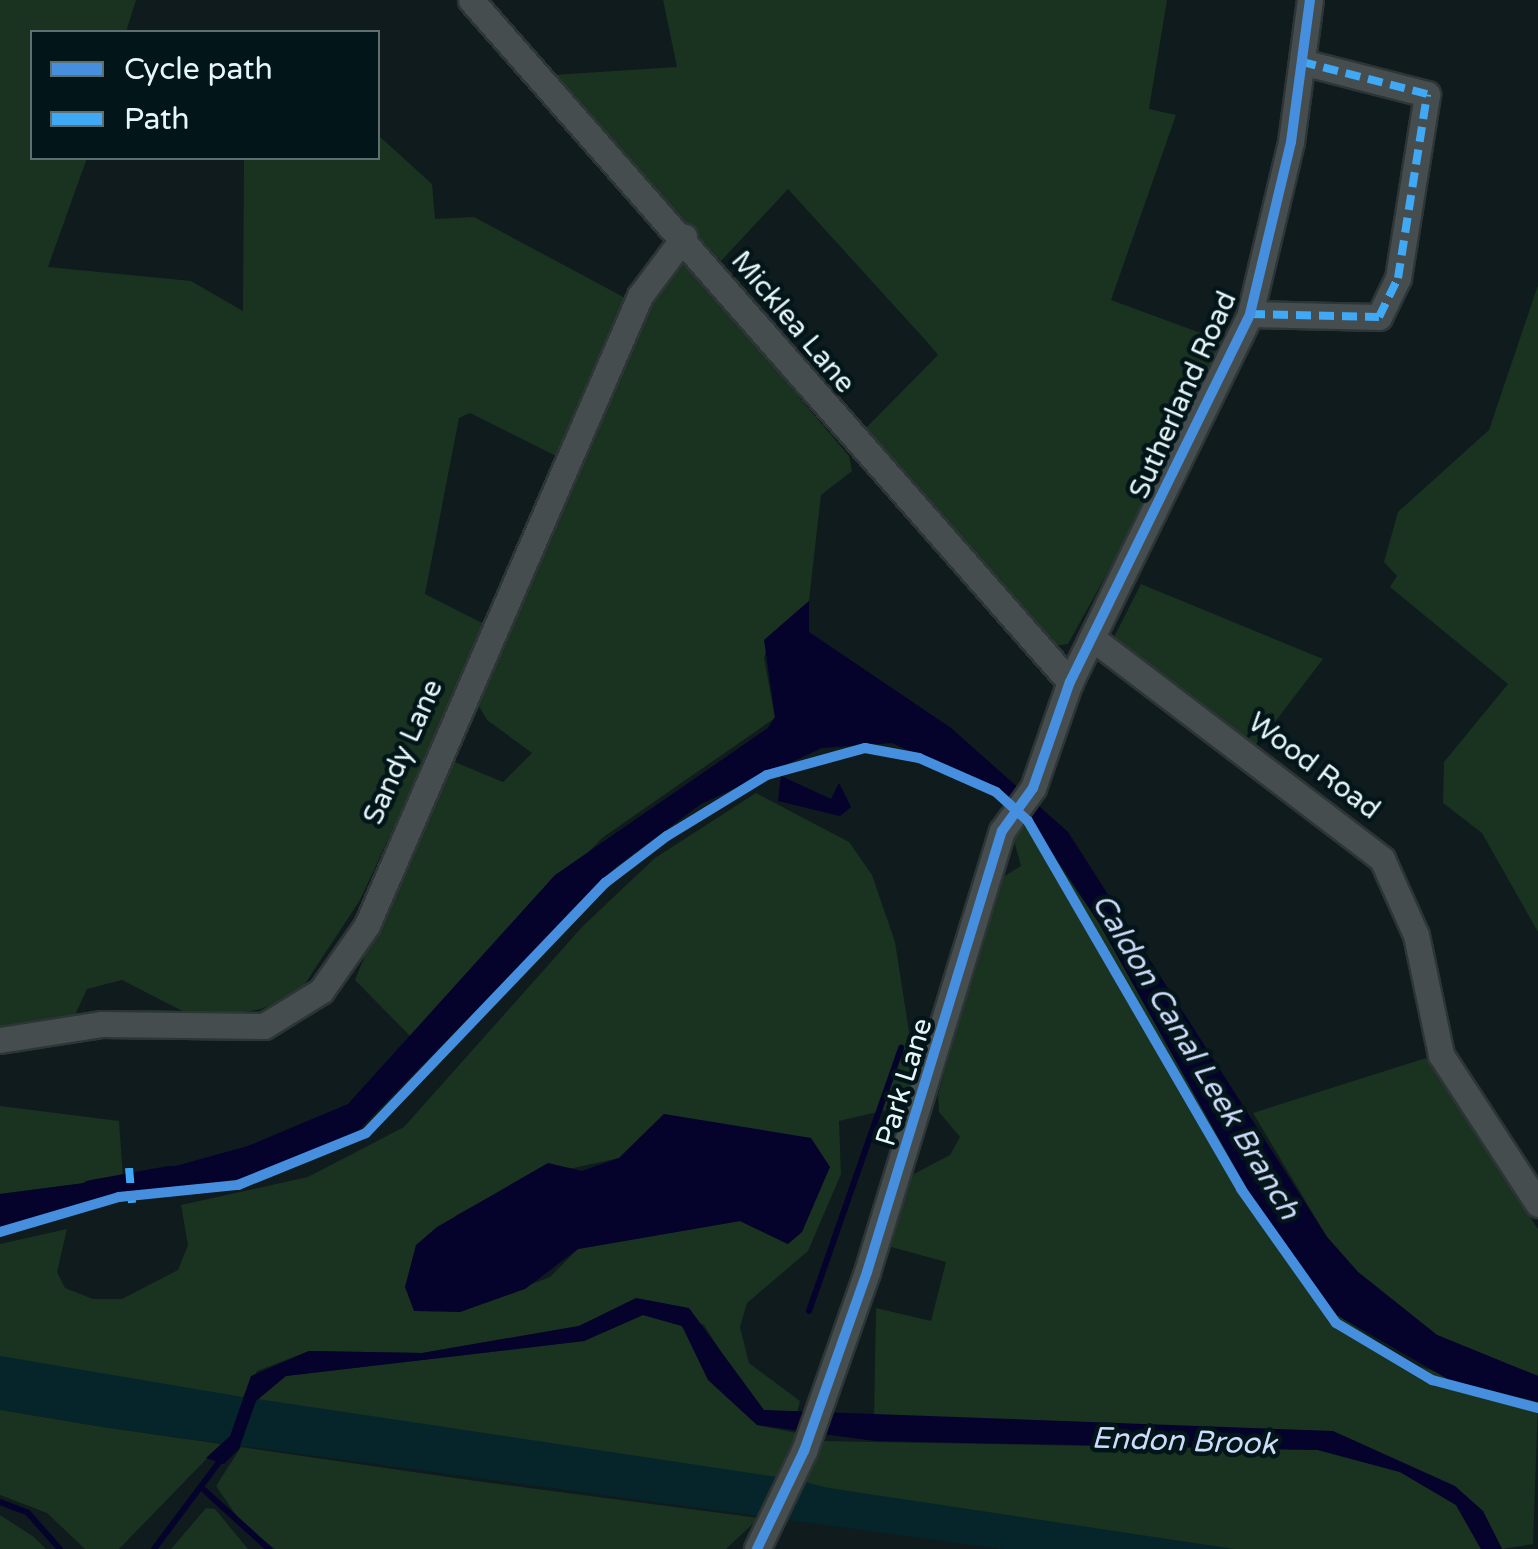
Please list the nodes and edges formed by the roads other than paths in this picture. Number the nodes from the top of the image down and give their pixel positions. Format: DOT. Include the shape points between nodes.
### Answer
graph roads {
  1 [pos="471,0"];
  2 [pos="1310,0"];
  3 [pos="1306,63"];
  4 [pos="684,237"];
  5 [pos="1250,314"];
  6 [pos="1092,638"];
  7 [pos="1070,682"];
  8 [pos="1007,820"];
  9 [pos="0,1040"];
  10 [pos="1538,1204"];
  11 [pos="762,1539"];
  1 -- 4 [label="street, Micklea Lane"];
  2 -- 3 [label="street, Sutherland Road"];
  3 -- 5 [label="street, Sutherland Road"];
  3 -- 5 [label="street" via="1427,94 1398,278 1379,318"];
  4 -- 7 [label="street, Micklea Lane"];
  4 -- 9 [label="street, Sandy Lane" via="640,296 367,924 321,991 264,1026 101,1024"];
  5 -- 6 [label="street, Sutherland Road"];
  6 -- 7 [label="street, Sutherland Road"];
  6 -- 10 [label="street, Wood Road" via="1382,859 1416,935 1441,1056"];
  7 -- 8 [label="street, Sutherland Road" via="1033,788"];
  8 -- 11 [label="street, Park Lane" via="914,1129 804,1450"];
}
